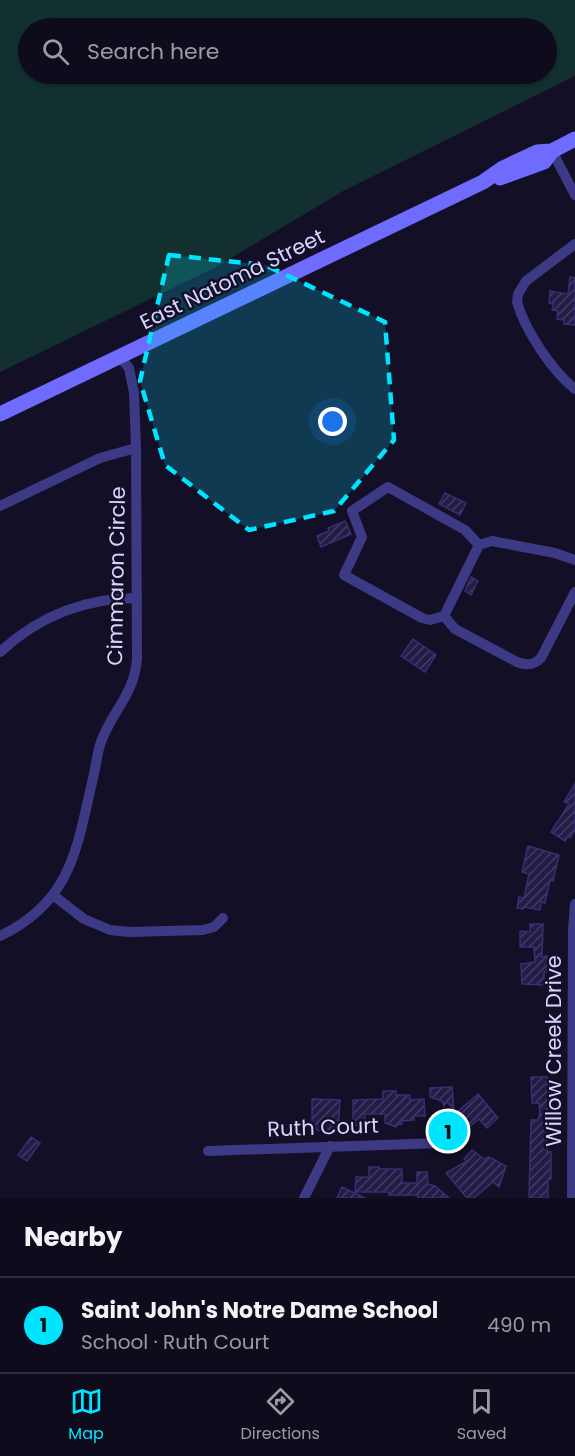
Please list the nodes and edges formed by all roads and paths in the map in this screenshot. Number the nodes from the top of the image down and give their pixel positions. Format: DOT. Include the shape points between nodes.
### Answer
graph roads {
  1 [pos="575,139"];
  2 [pos="552,151"];
  3 [pos="575,195"];
  4 [pos="575,244"];
  5 [pos="120,357"];
  6 [pos="575,389"];
  7 [pos="0,414"];
  8 [pos="136,448"];
  9 [pos="0,506"];
  10 [pos="479,544"];
  11 [pos="575,560"];
  12 [pos="575,592"];
  13 [pos="137,598"];
  14 [pos="444,616"];
  15 [pos="0,652"];
  16 [pos="53,895"];
  17 [pos="575,904"];
  18 [pos="223,918"];
  19 [pos="0,936"];
  20 [pos="574,1135"];
  21 [pos="440,1143"];
  22 [pos="330,1146"];
  23 [pos="208,1151"];
  24 [pos="304,1198"];
  25 [pos="572,1198"];
  1 -- 2 [label="main road, East Natoma Street"];
  2 -- 3 [label="street"];
  2 -- 5 [label="main road, East Natoma Street" via="537,152 502,168 483,182"];
  4 -- 6 [label="street" via="526,281 518,294 540,349"];
  5 -- 7 [label="main road, East Natoma Street"];
  5 -- 8 [label="street, Cimmaron Circle" via="133,381"];
  8 -- 9 [label="street" via="109,454"];
  8 -- 13 [label="street, Cimmaron Circle"];
  10 -- 11 [label="street" via="492,541"];
  10 -- 14 [label="street"];
  10 -- 14 [label="street" via="465,530 388,488 352,512 362,537 344,575 422,618"];
  12 -- 14 [label="street" via="542,658 532,664 524,665 455,629"];
  13 -- 15 [label="street" via="97,601 63,611 26,631"];
  13 -- 16 [label="street, Cimmaron Circle" via="135,676 101,744 74,856"];
  16 -- 18 [label="street" via="93,923 120,932 203,930 214,927"];
  16 -- 19 [label="street, Cimmaron Circle" via="24,923"];
  17 -- 20 [label="street, Willow Creek Drive"];
  20 -- 25 [label="street, Willow Creek Drive"];
  21 -- 22 [label="street, Ruth Court"];
  22 -- 23 [label="street, Ruth Court"];
  22 -- 24 [label="street"];
}
